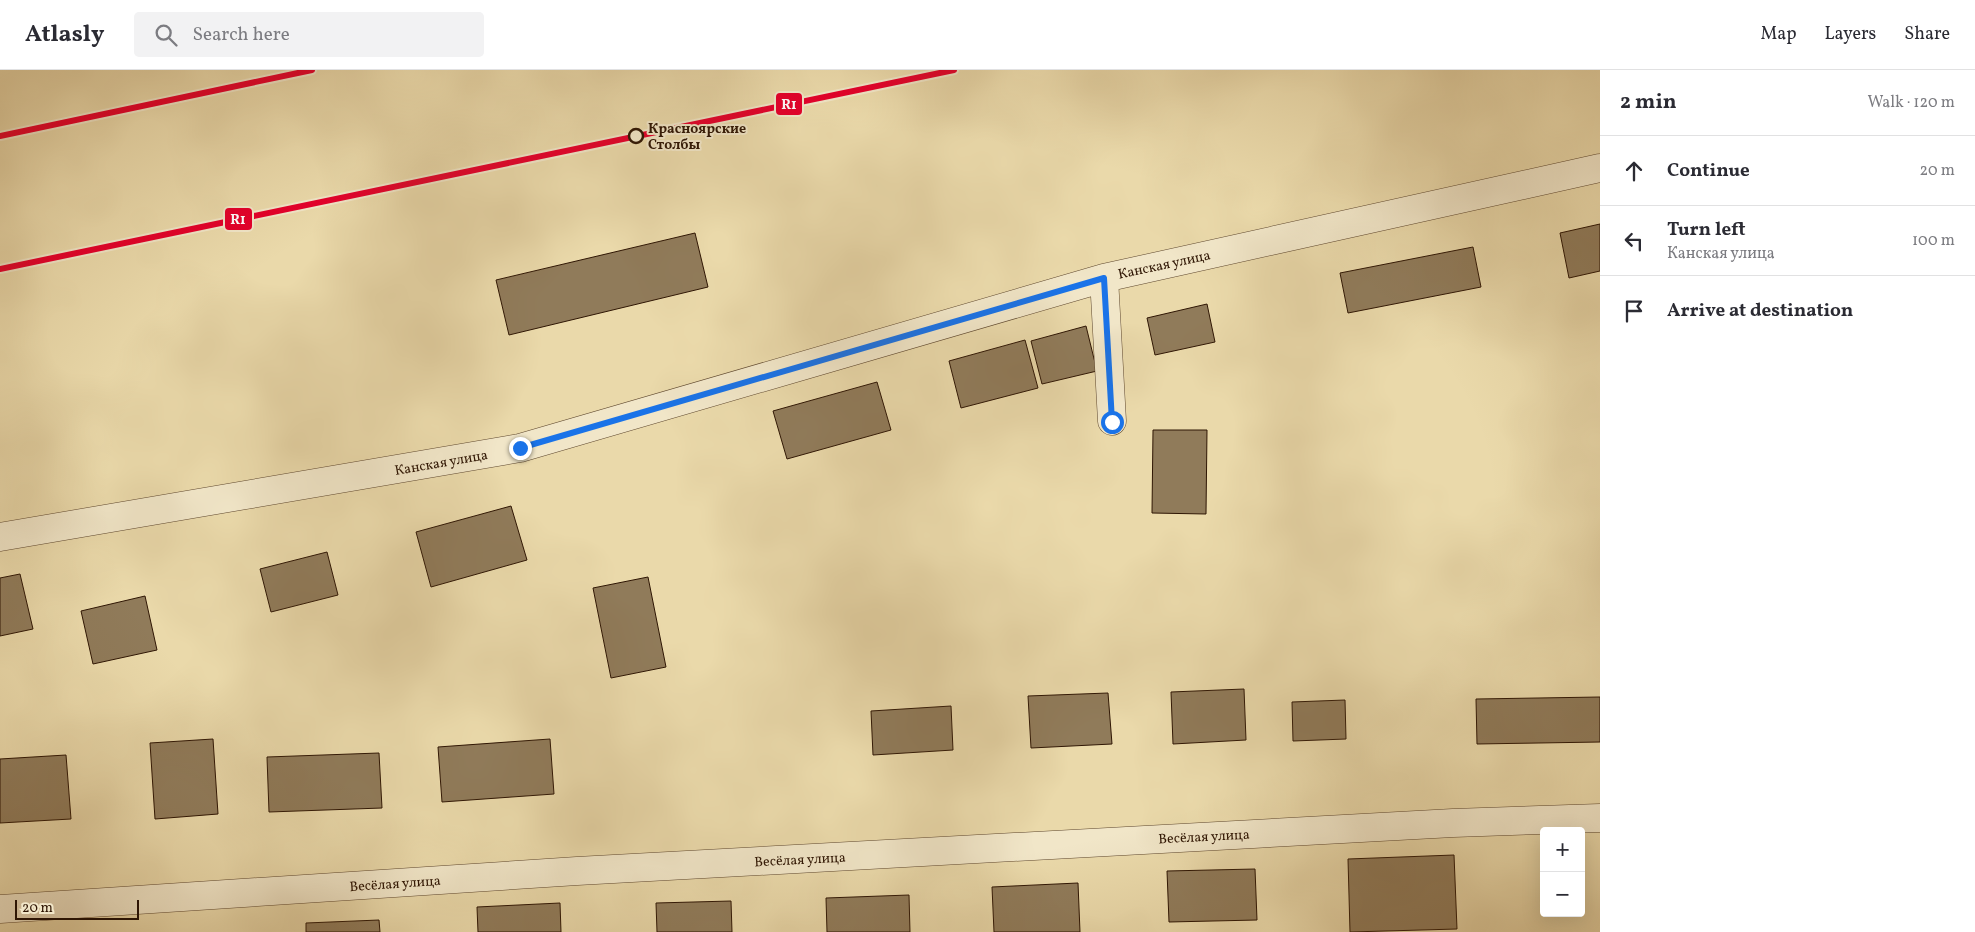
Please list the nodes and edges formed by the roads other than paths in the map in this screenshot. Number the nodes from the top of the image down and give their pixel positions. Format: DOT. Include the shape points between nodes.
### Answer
graph roads {
  1 [pos="1600,168"];
  2 [pos="1104,278"];
  3 [pos="1112,422"];
  4 [pos="0,537"];
  5 [pos="1600,818"];
  6 [pos="0,909"];
  1 -- 2 [label="street, Канская улица"];
  2 -- 3 [label="street"];
  2 -- 4 [label="street, Канская улица" via="520,448"];
  5 -- 6 [label="street, Весёлая улица" via="1443,823 597,870"];
}
